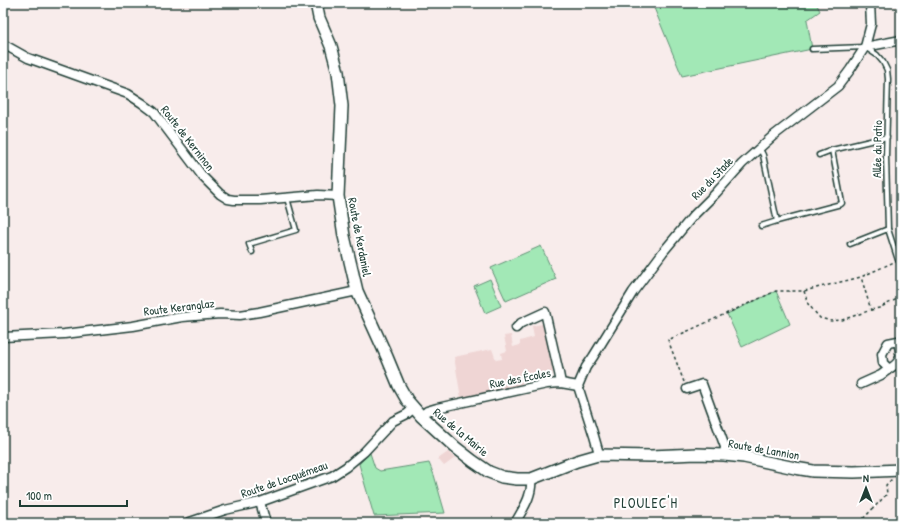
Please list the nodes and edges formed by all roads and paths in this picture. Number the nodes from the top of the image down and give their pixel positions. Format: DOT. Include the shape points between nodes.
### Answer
graph roads {
  1 [pos="316,3"];
  2 [pos="870,3"];
  3 [pos="901,40"];
  4 [pos="3,44"];
  5 [pos="865,47"];
  6 [pos="812,49"];
  7 [pos="887,137"];
  8 [pos="760,148"];
  9 [pos="832,150"];
  10 [pos="819,155"];
  11 [pos="338,196"];
  12 [pos="287,198"];
  13 [pos="777,221"];
  14 [pos="761,226"];
  15 [pos="888,229"];
  16 [pos="850,244"];
  17 [pos="252,252"];
  18 [pos="898,260"];
  19 [pos="861,277"];
  20 [pos="901,290"];
  21 [pos="357,291"];
  22 [pos="804,291"];
  23 [pos="871,310"];
  24 [pos="516,328"];
  25 [pos="3,337"];
  26 [pos="899,340"];
  27 [pos="901,358"];
  28 [pos="889,369"];
  29 [pos="561,383"];
  30 [pos="861,384"];
  31 [pos="578,386"];
  32 [pos="686,389"];
  33 [pos="418,412"];
  34 [pos="724,454"];
  35 [pos="598,455"];
  36 [pos="901,470"];
  37 [pos="531,478"];
  38 [pos="260,502"];
  39 [pos="187,523"];
  40 [pos="266,523"];
  41 [pos="515,523"];
  42 [pos="859,523"];
  1 -- 11 [label="street, Route de Kerdaniel" via="338,72 342,106"];
  2 -- 5 [label="street, Rue du Stade" via="871,24"];
  3 -- 5 [label="street"];
  4 -- 12 [label="street, Route de Kerninon" via="28,58 128,94 142,103 154,112 203,177 228,199"];
  5 -- 6 [label="lane"];
  5 -- 7 [label="lane, Allée du Patio" via="877,55 887,70"];
  5 -- 8 [label="street, Rue du Stade" via="838,86"];
  7 -- 9 [label="lane"];
  7 -- 15 [label="lane, Allée du Patio"];
  8 -- 13 [label="lane"];
  8 -- 31 [label="street, Rue du Stade" via="693,216 663,252 633,292 586,367"];
  9 -- 10 [label="lane"];
  9 -- 13 [label="lane" via="841,204"];
  11 -- 12 [label="street, Route de Kerninon"];
  11 -- 21 [label="street, Route de Kerdaniel"];
  12 -- 17 [label="lane" via="296,230 249,244"];
  13 -- 14 [label="lane"];
  15 -- 16 [label="lane"];
  15 -- 18 [label="lane, Allée du Patio"];
  18 -- 19 [label="path"];
  19 -- 22 [label="path"];
  19 -- 23 [label="path"];
  20 -- 23 [label="path" via="897,299"];
  21 -- 25 [label="street, Route Keranglaz" via="240,315 182,317 64,334"];
  21 -- 33 [label="street, Route de Kerdaniel" via="399,386"];
  22 -- 23 [label="path" via="808,304 820,318 842,320"];
  22 -- 32 [label="path" via="776,291 668,340"];
  24 -- 29 [label="street" via="545,312"];
  26 -- 27 [label="street"];
  26 -- 28 [label="street" via="888,343 882,354 883,363"];
  27 -- 28 [label="street"];
  28 -- 30 [label="street"];
  29 -- 31 [label="street, Rue des Écoles"];
  29 -- 33 [label="street, Rue des Écoles"];
  31 -- 35 [label="street"];
  32 -- 34 [label="street" via="702,384 725,447"];
  33 -- 37 [label="street, Rue de la Mairie" via="455,447 489,472 502,477"];
  33 -- 38 [label="street, Route de Locquémeau" via="393,421 364,452 332,476"];
  34 -- 35 [label="street, Route de Lannion"];
  34 -- 36 [label="street, Route de Lannion" via="813,471"];
  35 -- 37 [label="street, Rue de la Mairie"];
  36 -- 42 [label="path" via="886,485 888,494"];
  37 -- 41 [label="street" via="528,500"];
  38 -- 39 [label="street, Route de Locquémeau"];
  38 -- 40 [label="street"];
}
